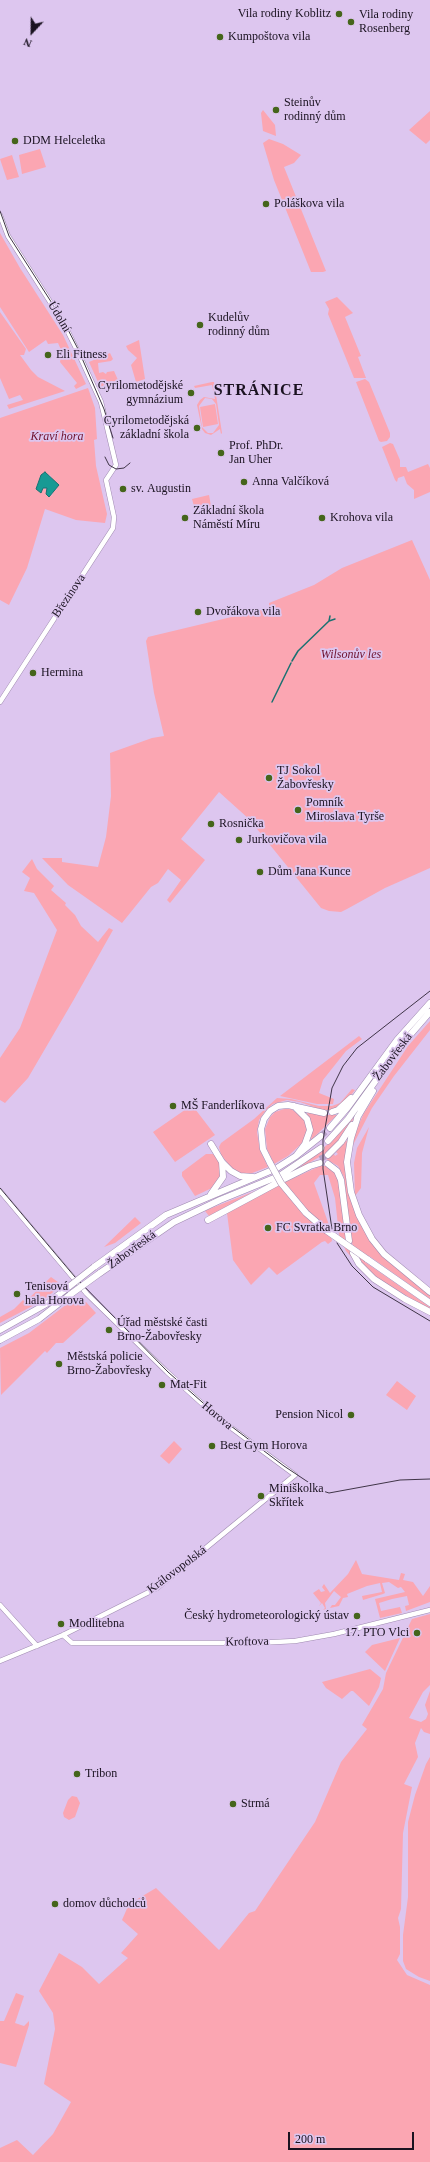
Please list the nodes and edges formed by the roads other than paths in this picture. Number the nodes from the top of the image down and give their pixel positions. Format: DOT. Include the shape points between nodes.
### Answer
graph roads {
  1 [pos="0,215"];
  2 [pos="106,482"];
  3 [pos="0,702"];
  4 [pos="430,1003"];
  5 [pos="430,1012"];
  6 [pos="378,1076"];
  7 [pos="364,1086"];
  8 [pos="293,1105"];
  9 [pos="332,1112"];
  10 [pos="324,1113"];
  11 [pos="358,1116"];
  12 [pos="330,1128"];
  13 [pos="321,1136"];
  14 [pos="328,1141"];
  15 [pos="211,1144"];
  16 [pos="321,1148"];
  17 [pos="328,1155"];
  18 [pos="296,1156"];
  19 [pos="320,1161"];
  20 [pos="222,1162"];
  21 [pos="328,1164"];
  22 [pos="277,1168"];
  23 [pos="270,1171"];
  24 [pos="257,1177"];
  25 [pos="268,1186"];
  26 [pos="243,1191"];
  27 [pos="0,1192"];
  28 [pos="209,1195"];
  29 [pos="208,1220"];
  30 [pos="349,1241"];
  31 [pos="353,1254"];
  32 [pos="430,1292"];
  33 [pos="430,1302"];
  34 [pos="430,1312"];
  35 [pos="0,1330"];
  36 [pos="0,1340"];
  37 [pos="295,1475"];
  38 [pos="0,1605"];
  39 [pos="430,1610"];
  40 [pos="63,1635"];
  41 [pos="37,1646"];
  42 [pos="0,1661"];
  1 -- 2 [label="street, Údolní" via="8,236 63,322 83,362 106,420 116,462 114,471"];
  2 -- 3 [label="street, Březinova" via="114,517 112,528"];
  4 -- 7 [label="highway, Žabovřeská" via="397,1040"];
  5 -- 6 [label="highway, Žabovřeská"];
  6 -- 11 [label="highway"];
  6 -- 14 [label="highway, Žabovřeská" via="348,1119"];
  7 -- 9 [label="highway" via="338,1110"];
  7 -- 12 [label="highway, Žabovřeská"];
  8 -- 10 [label="highway"];
  8 -- 18 [label="highway" via="304,1114 309,1124 308,1139"];
  8 -- 33 [label="highway, bridge" via="274,1108 262,1124 262,1142 281,1183 306,1213 320,1225"];
  11 -- 17 [label="highway" via="341,1142"];
  11 -- 32 [label="highway" via="347,1162 356,1208 376,1245"];
  13 -- 18 [label="highway"];
  15 -- 20 [label="highway"];
  16 -- 19 [label="highway" via="282,1177"];
  18 -- 22 [label="highway"];
  20 -- 24 [label="highway" via="237,1175"];
  20 -- 28 [label="highway" via="222,1177 218,1186"];
  21 -- 30 [label="highway" via="336,1169 341,1180"];
  23 -- 24 [label="highway, Žabovřeská"];
  24 -- 28 [label="highway, Žabovřeská"];
  25 -- 26 [label="highway"];
  25 -- 26 [label="highway, Žabovřeská" via="275,1180"];
  25 -- 29 [label="highway"];
  26 -- 36 [label="highway, Žabovřeská, bridge" via="156,1232 39,1319"];
  27 -- 37 [label="street, Horova" via="87,1294 167,1372 218,1418"];
  28 -- 35 [label="highway, Žabovřeská, bridge" via="166,1215 48,1303"];
  31 -- 34 [label="highway" via="374,1279"];
  37 -- 40 [label="street, Královopolská" via="157,1588"];
  38 -- 41 [label="street"];
  39 -- 40 [label="street, Kroftova" via="295,1641 72,1643"];
  40 -- 41 [label="street, Královopolská"];
  41 -- 42 [label="street, Královopolská"];
}
